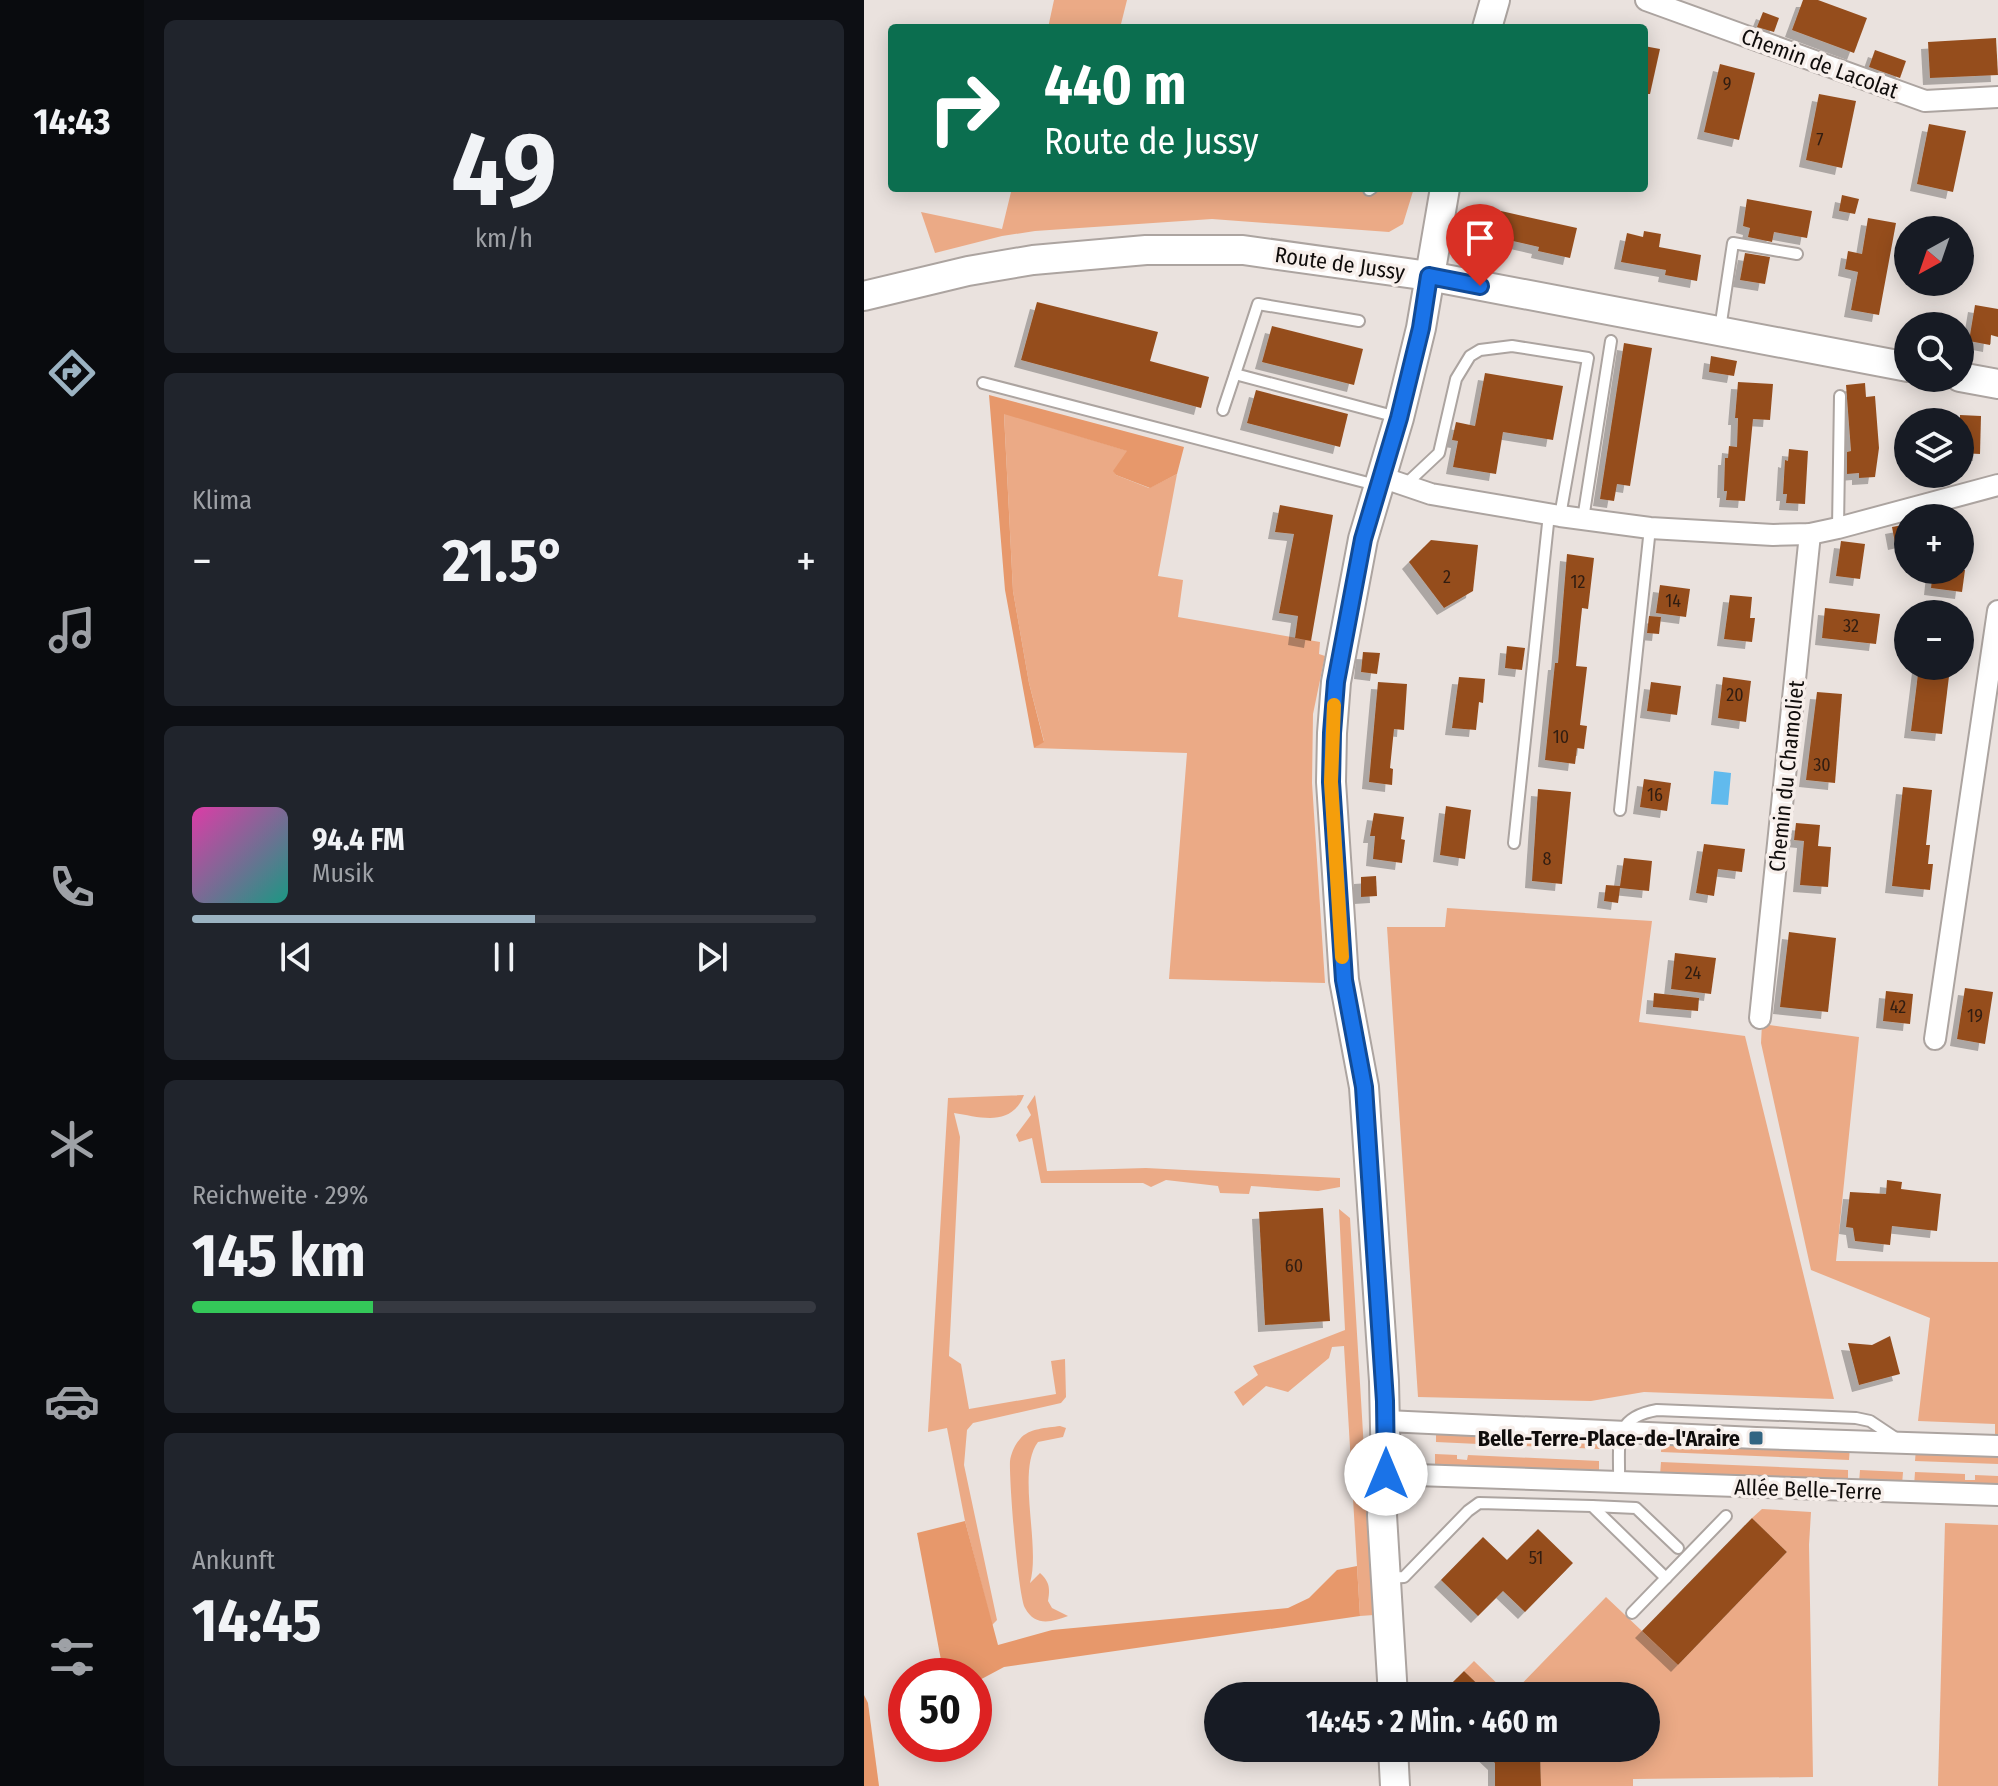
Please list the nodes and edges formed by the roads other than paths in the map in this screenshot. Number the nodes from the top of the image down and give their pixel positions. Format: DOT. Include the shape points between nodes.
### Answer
graph roads {
  1 [pos="1495,0"];
  2 [pos="1646,0"];
  3 [pos="1488,24"];
  4 [pos="1998,97"];
  5 [pos="1444,192"];
  6 [pos="1797,254"];
  7 [pos="1429,276"];
  8 [pos="864,296"];
  9 [pos="1359,321"];
  10 [pos="1719,331"];
  11 [pos="1611,341"];
  12 [pos="1894,364"];
  13 [pos="1235,374"];
  14 [pos="1974,380"];
  15 [pos="983,383"];
  16 [pos="1998,384"];
  17 [pos="1840,396"];
  18 [pos="1223,410"];
  19 [pos="1399,418"];
  20 [pos="1388,483"];
  21 [pos="1998,485"];
  22 [pos="1554,515"];
  23 [pos="1583,519"];
  24 [pos="1650,528"];
  25 [pos="1838,528"];
  26 [pos="1810,534"];
  27 [pos="1998,611"];
  28 [pos="1620,810"];
  29 [pos="1514,843"];
  30 [pos="1760,1018"];
  31 [pos="1935,1039"];
  32 [pos="1386,1421"];
  33 [pos="1620,1431"];
  34 [pos="1998,1446"];
  35 [pos="1386,1474"];
  36 [pos="1619,1482"];
  37 [pos="1998,1495"];
  38 [pos="1592,1506"];
  39 [pos="1726,1516"];
  40 [pos="1678,1548"];
  41 [pos="1386,1578"];
  42 [pos="1666,1578"];
  43 [pos="1632,1613"];
  44 [pos="1392,1682"];
  45 [pos="1394,1762"];
  46 [pos="1395,1786"];
  1 -- 3 [label="main road"];
  2 -- 4 [label="street, Chemin de Lacolat" via="1925,101"];
  5 -- 7 [label="main road"];
  6 -- 10 [label="lane" via="1733,243"];
  7 -- 8 [label="main road, Route de Jussy" via="1243,250 1146,250 1033,260"];
  7 -- 10 [label="main road, Route de Jussy"];
  7 -- 19 [label="main road"];
  9 -- 13 [label="lane" via="1258,304"];
  10 -- 12 [label="main road, Route de Jussy"];
  11 -- 23 [label="lane"];
  13 -- 18 [label="lane"];
  13 -- 19 [label="lane"];
  14 -- 16 [label="main road"];
  15 -- 20 [label="lane"];
  17 -- 25 [label="lane"];
  19 -- 20 [label="main road"];
  20 -- 22 [label="street"];
  20 -- 22 [label="lane" via="1439,453 1456,379 1470,356 1512,346 1588,358"];
  20 -- 32 [label="main road" via="1363,539 1336,682 1331,782 1344,980 1364,1087"];
  21 -- 25 [label="street"];
  22 -- 23 [label="street"];
  22 -- 29 [label="lane"];
  23 -- 24 [label="street"];
  24 -- 26 [label="street"];
  24 -- 28 [label="lane"];
  25 -- 26 [label="street"];
  26 -- 30 [label="street, Chemin du Chamoliet"];
  27 -- 31 [label="street"];
  32 -- 33 [label="street"];
  32 -- 35 [label="main road"];
  33 -- 34 [label="street"];
  33 -- 36 [label="lane"];
  35 -- 36 [label="street, Allée Belle-Terre"];
  35 -- 41 [label="main road"];
  36 -- 37 [label="street, Allée Belle-Terre"];
  38 -- 40 [label="lane" via="1636,1508"];
  38 -- 41 [label="lane" via="1479,1503 1404,1577"];
  38 -- 42 [label="lane"];
  39 -- 42 [label="lane"];
  41 -- 44 [label="main road"];
  42 -- 43 [label="lane"];
  45 -- 46 [label="main road"];
}
